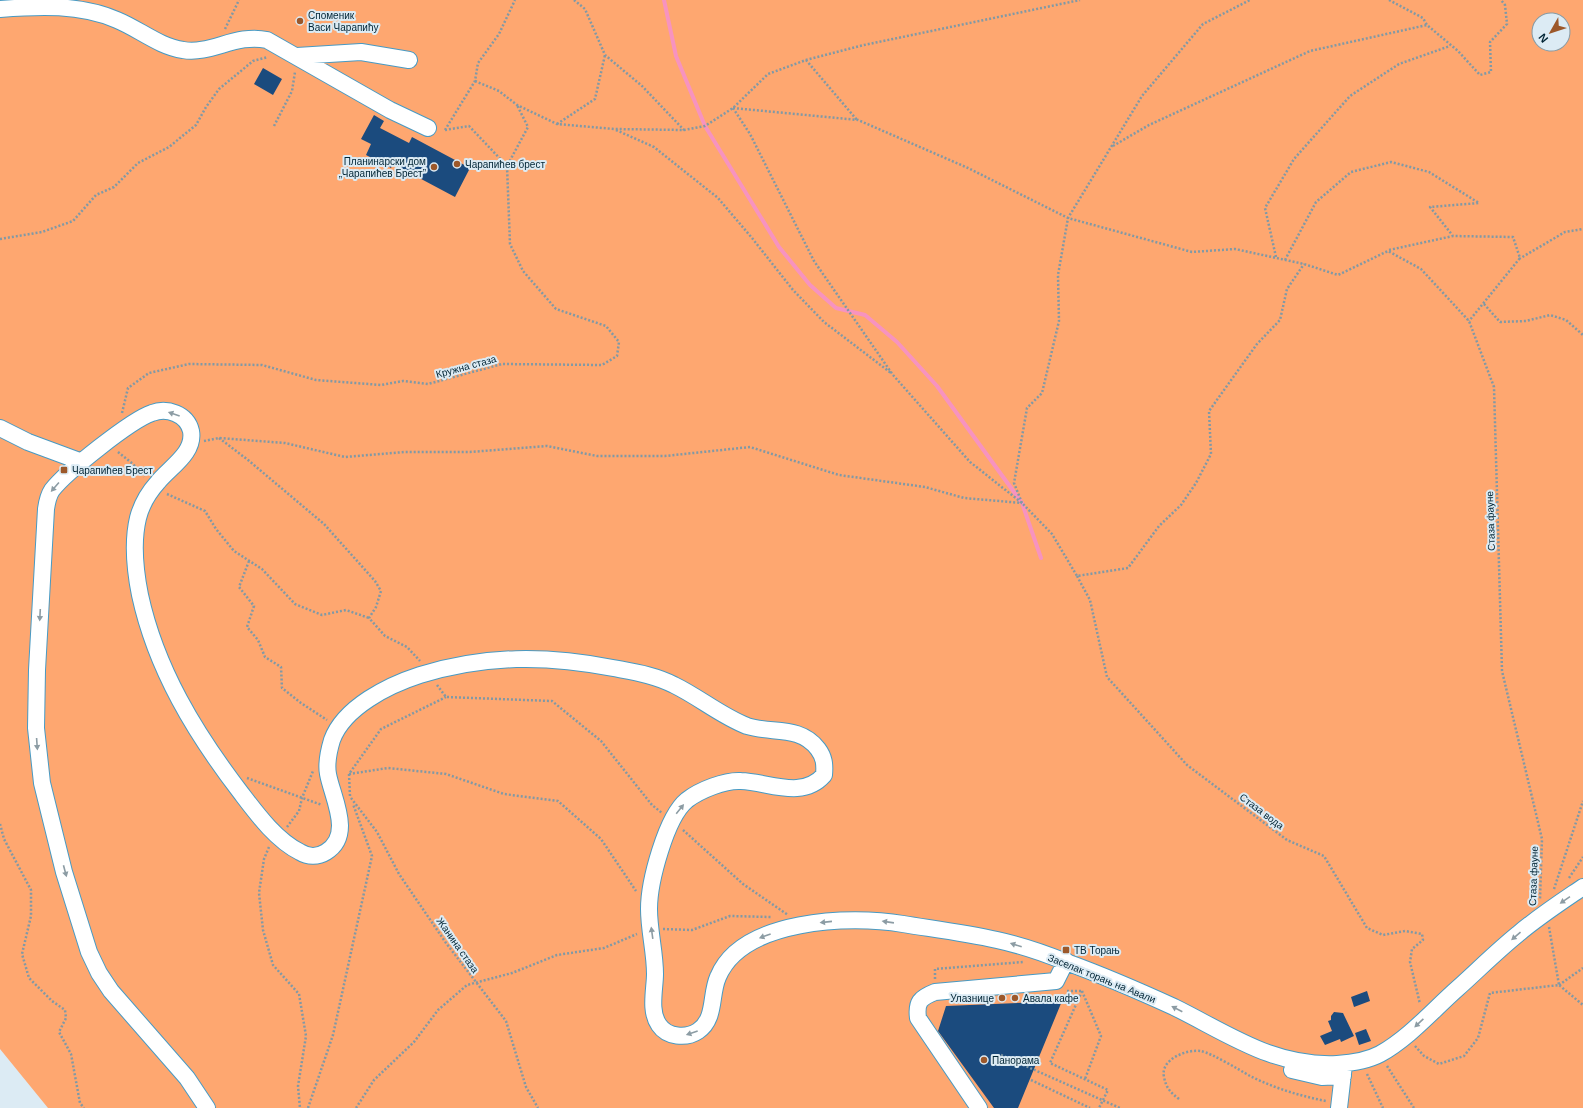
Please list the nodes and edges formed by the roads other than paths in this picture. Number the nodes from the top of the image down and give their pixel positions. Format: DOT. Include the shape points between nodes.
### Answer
graph roads {
  1 [pos="0,9"];
  2 [pos="297,56"];
  3 [pos="409,60"];
  4 [pos="428,128"];
  5 [pos="0,428"];
  6 [pos="82,462"];
  7 [pos="1583,887"];
  8 [pos="1066,961"];
  9 [pos="1183,1023"];
  10 [pos="1344,1070"];
  11 [pos="1340,1102"];
  12 [pos="207,1108"];
  13 [pos="979,1108"];
  1 -- 2 [label="street" via="74,8 97,12 183,50 196,50 256,37"];
  2 -- 3 [label="street" via="361,52"];
  2 -- 4 [label="street" via="390,110"];
  5 -- 6 [label="street" via="28,442"];
  8 -- 6 [label="street, Заселак торањ на Авали, one-way" via="999,940 885,921 850,919 802,925 755,940 727,962 718,977 708,1020 698,1031 679,1036 664,1030 658,1024 654,1008 655,954 649,910 652,883 671,820 687,800 718,784 740,781 796,789 812,785 824,775 825,764 821,752 811,740 800,734 746,725 672,684 644,674 582,662 540,657 496,659 418,676 369,699 346,716 333,738 328,776 338,811 338,838 327,851 312,856 304,855 289,846 257,814 223,769 194,726 164,671 152,639 136,573 136,525 140,509 154,488 187,450 191,436 187,422 174,413 149,414"];
  6 -- 12 [label="street, one-way" via="52,490 46,509 36,728 42,783 64,872 89,952 99,973 111,991 187,1078"];
  7 -- 10 [label="street, one-way" via="1517,934 1406,1036 1379,1055"];
  10 -- 8 [label="street, Заселак торањ на Авали, one-way" via="1299,1062 1246,1046 1174,1007"];
  8 -- 13 [label="street" via="1056,981 935,992 923,997 917,1007 918,1018"];
  9 -- 10 [label="street" via="1254,1058 1296,1071 1322,1077"];
  10 -- 11 [label="street"];
}
